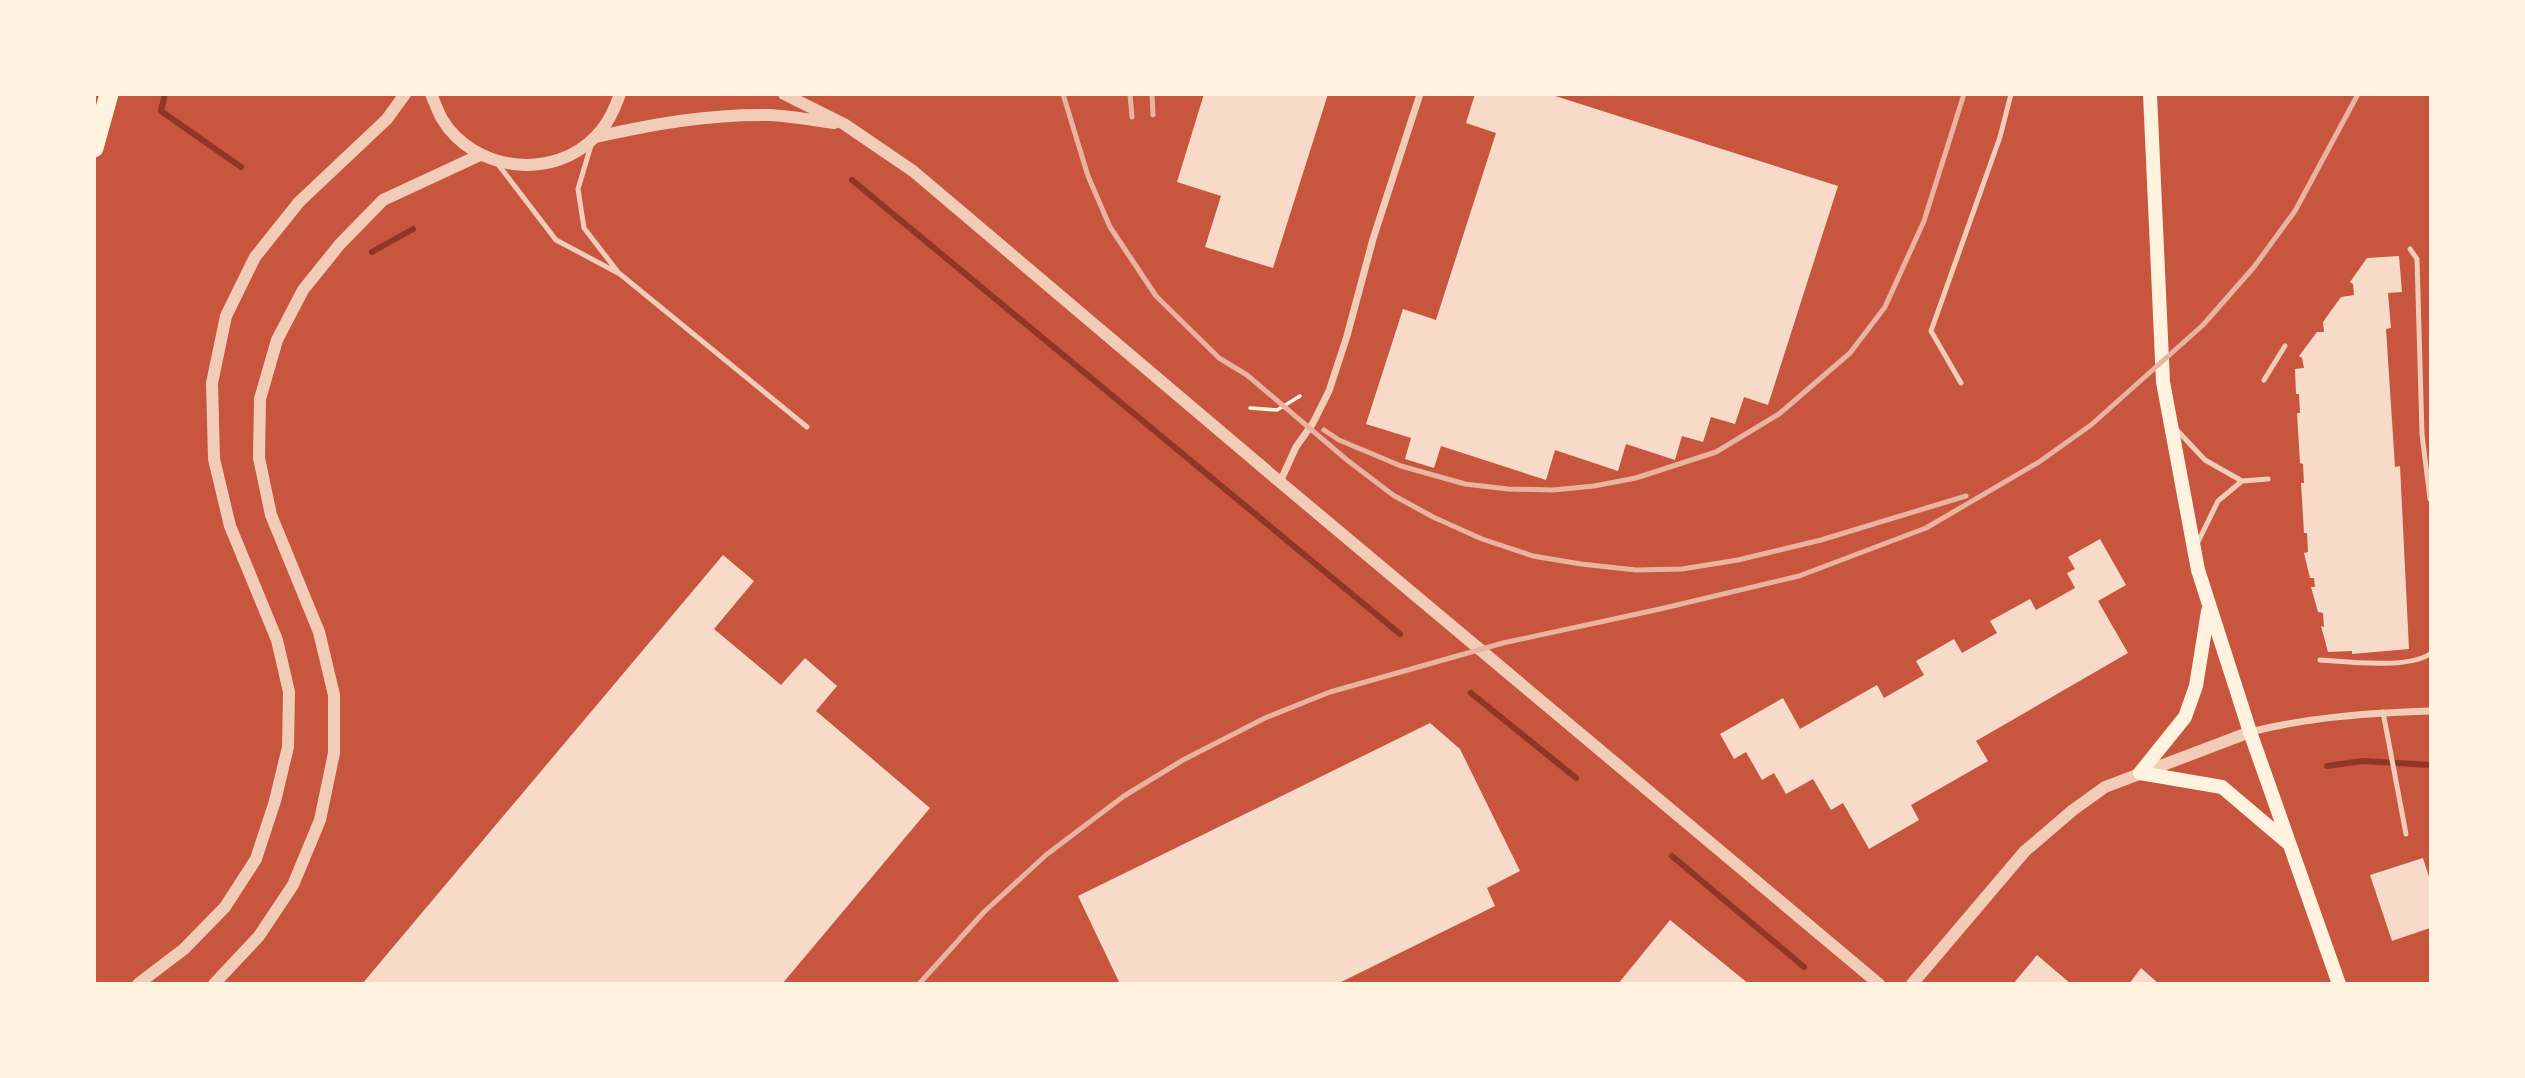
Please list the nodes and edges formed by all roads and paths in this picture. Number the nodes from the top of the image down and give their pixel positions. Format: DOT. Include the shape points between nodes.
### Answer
graph roads {
  1 [pos="109,94"];
  2 [pos="405,94"];
  3 [pos="431,94"];
  4 [pos="620,94"];
  5 [pos="784,94"];
  6 [pos="1420,94"];
  7 [pos="2011,94"];
  8 [pos="2150,94"];
  9 [pos="844,124"];
  10 [pos="594,138"];
  11 [pos="94,148"];
  12 [pos="480,155"];
  13 [pos="495,160"];
  14 [pos="2410,249"];
  15 [pos="620,274"];
  16 [pos="2285,346"];
  17 [pos="2264,380"];
  18 [pos="1961,383"];
  19 [pos="1300,396"];
  20 [pos="1250,408"];
  21 [pos="2171,424"];
  22 [pos="807,427"];
  23 [pos="2268,479"];
  24 [pos="2242,481"];
  25 [pos="1280,482"];
  26 [pos="2431,499"];
  27 [pos="2194,550"];
  28 [pos="2209,606"];
  29 [pos="2431,654"];
  30 [pos="2320,660"];
  31 [pos="2431,711"];
  32 [pos="2383,712"];
  33 [pos="2250,732"];
  34 [pos="2140,773"];
  35 [pos="2406,834"];
  36 [pos="2289,844"];
  37 [pos="138,984"];
  38 [pos="214,984"];
  39 [pos="1879,984"];
  40 [pos="1912,984"];
  41 [pos="2339,984"];
  1 -- 11 [label="highway"];
  2 -- 37 [label="street" via="387,119 299,202 255,257 226,316 212,383 214,459 230,526 277,640 289,692 288,747 256,859 225,907 184,949"];
  3 -- 12 [label="street" via="456,137"];
  4 -- 10 [label="street" via="612,116"];
  5 -- 9 [label="street"];
  6 -- 25 [label="street" via="1328,391"];
  7 -- 18 [label="lane" via="1931,331"];
  8 -- 21 [label="main road" via="2163,382"];
  9 -- 10 [label="street" via="771,115 720,116"];
  9 -- 25 [label="street" via="913,172"];
  10 -- 13 [label="street" via="552,163 530,166"];
  10 -- 15 [label="lane" via="578,189 584,228"];
  12 -- 13 [label="street"];
  12 -- 38 [label="street" via="383,200 303,290 277,340 260,399 259,458 271,515 319,632 334,695 334,753 320,820 293,885 259,936"];
  13 -- 15 [label="lane" via="556,240"];
  14 -- 26 [label="lane" via="2418,269 2422,435"];
  15 -- 22 [label="lane"];
  16 -- 17 [label="lane"];
  19 -- 20 [label="path" via="1277,410"];
  21 -- 24 [label="lane" via="2205,460"];
  21 -- 27 [label="main road"];
  23 -- 24 [label="lane"];
  24 -- 27 [label="lane" via="2218,501"];
  25 -- 39 [label="street"];
  27 -- 28 [label="main road"];
  28 -- 33 [label="main road"];
  28 -- 34 [label="main road" via="2196,686 2185,717"];
  29 -- 30 [label="lane" via="2420,661"];
  31 -- 32 [label="street"];
  32 -- 33 [label="street"];
  32 -- 35 [label="lane"];
  33 -- 34 [label="street"];
  33 -- 36 [label="main road"];
  34 -- 36 [label="main road" via="2222,787"];
  34 -- 40 [label="street" via="2105,787 2045,832"];
  36 -- 41 [label="main road"];
}
